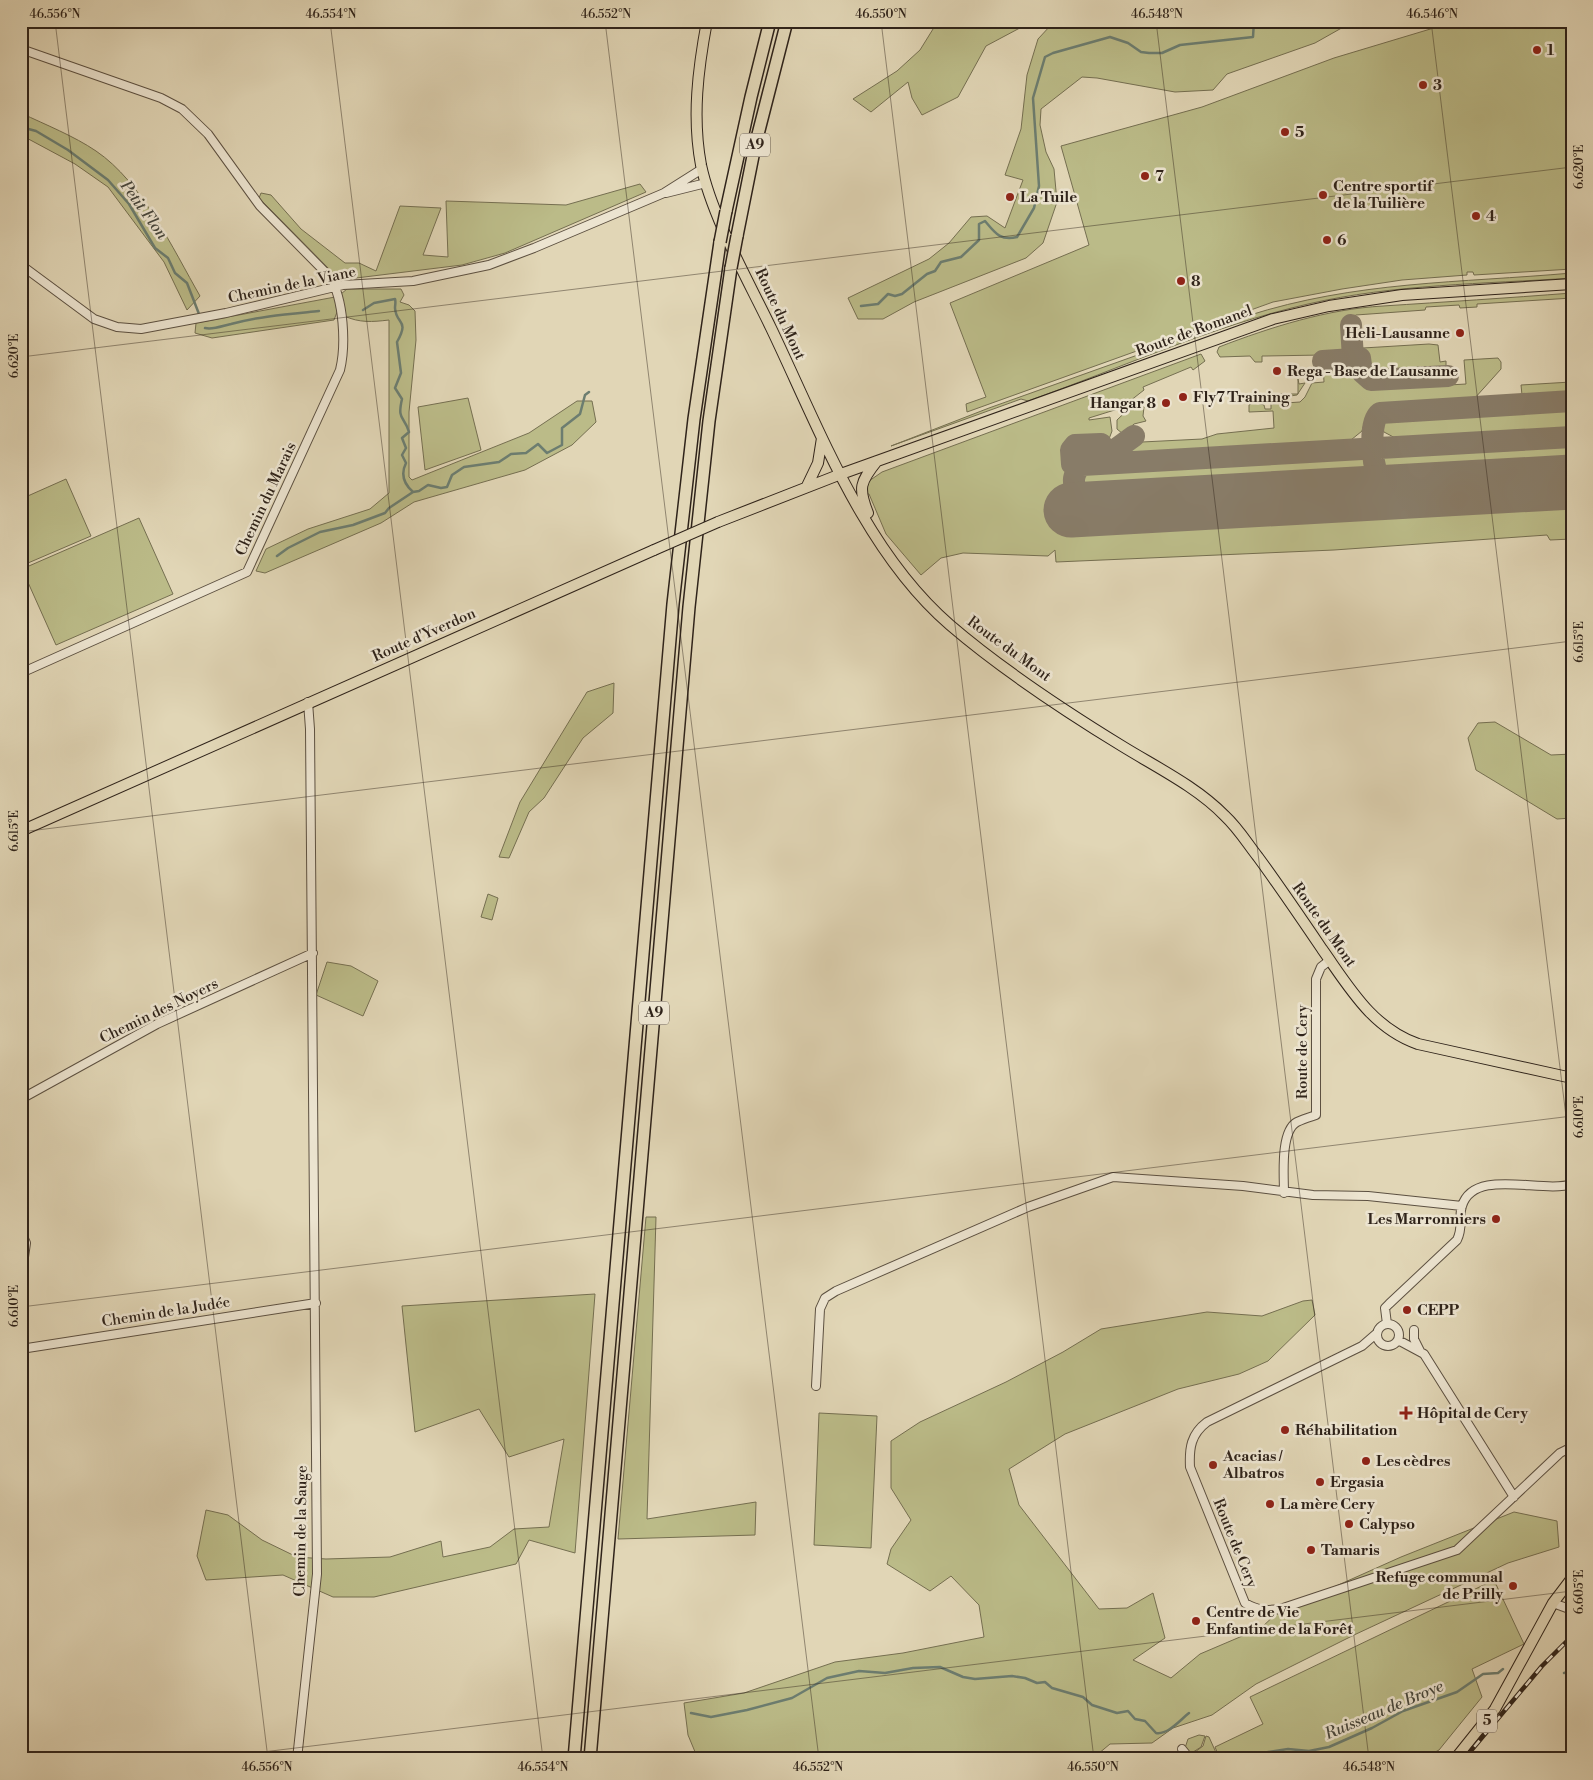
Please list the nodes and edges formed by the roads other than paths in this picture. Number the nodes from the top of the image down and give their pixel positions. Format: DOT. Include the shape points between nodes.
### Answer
graph roads {
  1 [pos="707,21"];
  2 [pos="770,21"];
  3 [pos="786,21"];
  4 [pos="21,49"];
  5 [pos="702,169"];
  6 [pos="706,183"];
  7 [pos="664,193"];
  8 [pos="21,265"];
  9 [pos="1572,284"];
  10 [pos="335,288"];
  11 [pos="822,436"];
  12 [pos="877,460"];
  13 [pos="841,474"];
  14 [pos="807,486"];
  15 [pos="878,539"];
  16 [pos="21,673"];
  17 [pos="308,702"];
  18 [pos="21,831"];
  19 [pos="313,953"];
  20 [pos="1330,960"];
  21 [pos="1572,1078"];
  22 [pos="21,1100"];
  23 [pos="1572,1184"];
  24 [pos="1284,1193"];
  25 [pos="1462,1206"];
  26 [pos="21,1232"];
  27 [pos="21,1278"];
  28 [pos="316,1303"];
  29 [pos="1387,1324"];
  30 [pos="1414,1330"];
  31 [pos="1377,1333"];
  32 [pos="1398,1340"];
  33 [pos="21,1349"];
  34 [pos="1420,1351"];
  35 [pos="816,1386"];
  36 [pos="1572,1447"];
  37 [pos="1514,1497"];
  38 [pos="1572,1578"];
  39 [pos="1553,1603"];
  40 [pos="1572,1610"];
  41 [pos="1182,1749"];
  42 [pos="297,1759"];
  43 [pos="574,1759"];
  44 [pos="590,1759"];
  45 [pos="1190,1759"];
  46 [pos="1455,1759"];
  1 -- 5 [label="main road, Route du Mont" via="696,105"];
  2 -- 43 [label="highway, A9, bridge" via="750,97 720,242 694,419 674,595"];
  3 -- 44 [label="highway, A9, bridge" via="737,236 709,421 693,560"];
  4 -- 10 [label="street" via="161,98 182,109 208,134 260,206 330,277"];
  5 -- 6 [label="main road, Route du Mont"];
  5 -- 7 [label="street, Chemin de la Viane"];
  6 -- 7 [label="street, Chemin de la Viane"];
  6 -- 11 [label="main road, Route du Mont"];
  7 -- 10 [label="street, Chemin de la Viane" via="489,265 413,281 360,283"];
  8 -- 10 [label="street, Chemin de la Viane" via="94,319 128,329 171,324"];
  9 -- 12 [label="main road, Route de Romanel" via="1402,295 1272,319"];
  10 -- 16 [label="street, Chemin du Marais" via="344,341 340,370 247,572"];
  11 -- 13 [label="main road, Route du Mont"];
  11 -- 14 [label="main road" via="818,463"];
  12 -- 13 [label="main road, Route de Romanel"];
  12 -- 15 [label="main road" via="861,486"];
  13 -- 14 [label="main road, Route d'Yverdon"];
  13 -- 15 [label="main road, Route du Mont"];
  14 -- 17 [label="main road, Route d'Yverdon, bridge"];
  15 -- 20 [label="main road, Route du Mont" via="922,598 972,643 1220,811 1255,854"];
  17 -- 18 [label="main road, Route d'Yverdon"];
  17 -- 19 [label="street, Chemin de la Sauge"];
  19 -- 22 [label="street, Chemin des Noyers" via="157,1024"];
  19 -- 28 [label="street, Chemin de la Sauge"];
  20 -- 21 [label="main road, Route du Mont" via="1365,1007 1398,1035 1418,1044"];
  20 -- 24 [label="street, Route de Cery" via="1321,967 1316,979 1316,1115 1296,1122 1288,1133"];
  23 -- 25 [label="street" via="1547,1188 1500,1183 1486,1185 1470,1195"];
  24 -- 25 [label="street" via="1368,1196"];
  24 -- 35 [label="street" via="1243,1186 1113,1176 1028,1207 825,1298 820,1309"];
  25 -- 29 [label="street" via="1462,1228 1457,1240 1385,1308"];
  26 -- 27 [label="street" via="26,1243"];
  28 -- 33 [label="street, Chemin de la Judée"];
  28 -- 42 [label="street, Chemin de la Sauge" via="317,1574"];
  29 -- 31 [label="street"];
  29 -- 32 [label="street" via="1398,1329"];
  30 -- 34 [label="street" via="1414,1340"];
  31 -- 32 [label="street" via="1385,1346 1394,1345"];
  31 -- 37 [label="street, Route de Cery" via="1362,1346 1207,1422 1195,1434 1189,1448 1190,1467 1244,1603 1266,1611 1280,1609 1438,1558 1457,1550"];
  32 -- 34 [label="street"];
  34 -- 37 [label="street" via="1447,1388"];
  36 -- 37 [label="street, Route de Cery" via="1560,1453"];
  38 -- 39 [label="main road, 5"];
  39 -- 40 [label="street"];
  39 -- 46 [label="main road, 5" via="1495,1709"];
  41 -- 45 [label="street"];
}
